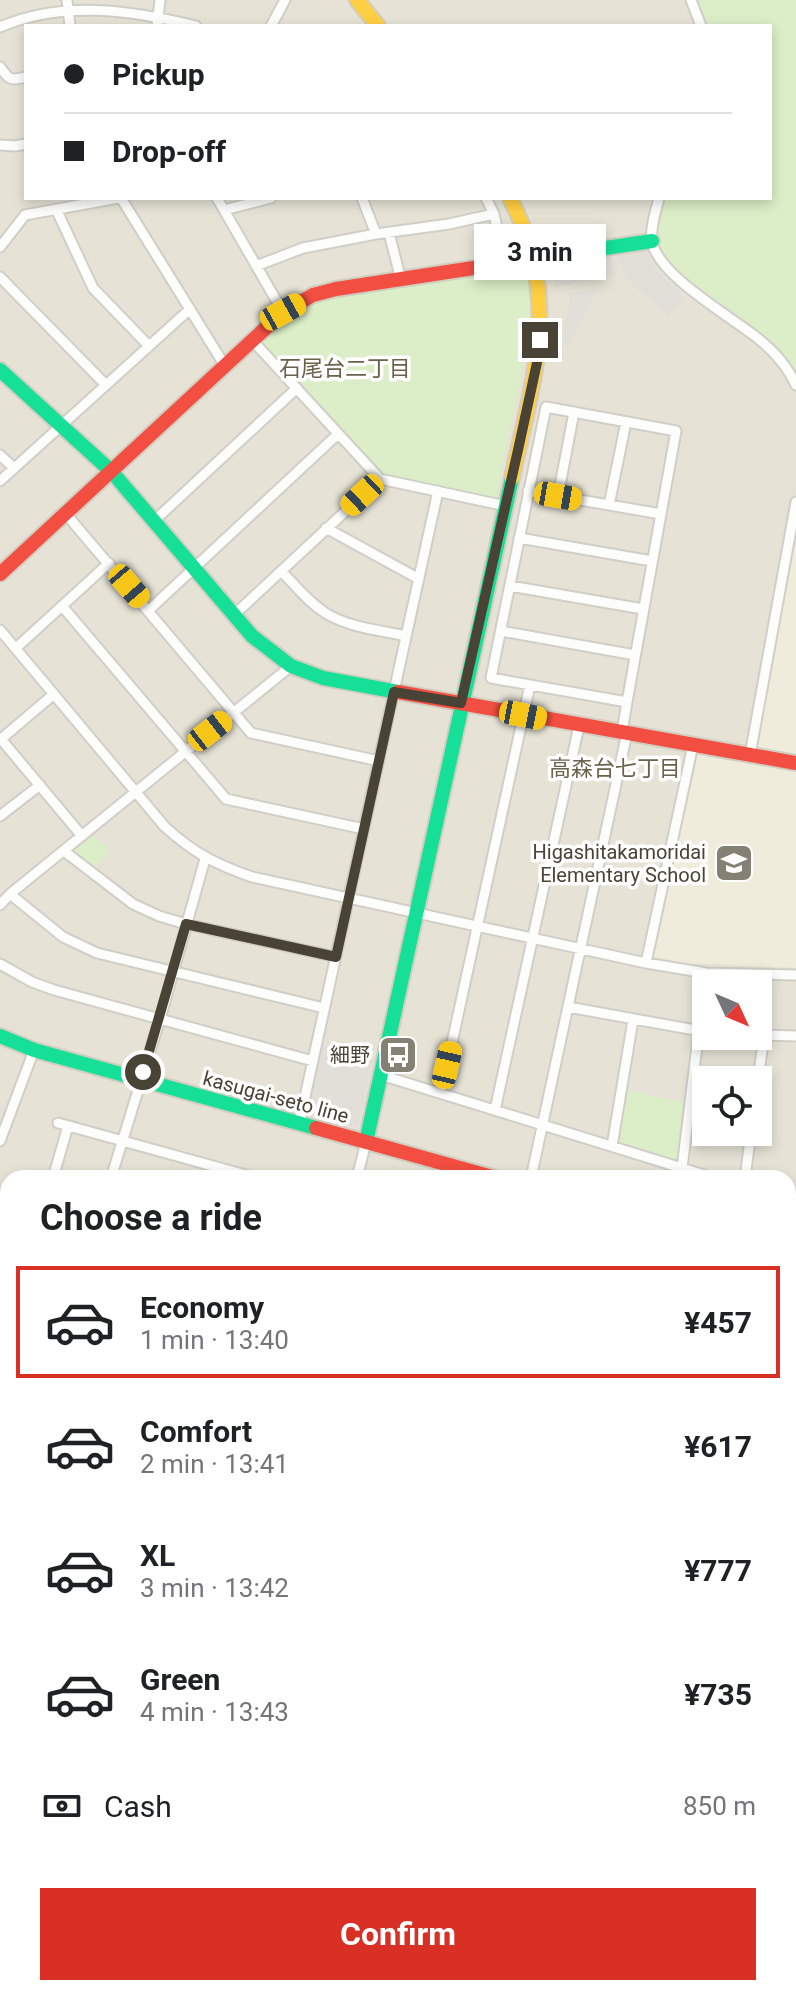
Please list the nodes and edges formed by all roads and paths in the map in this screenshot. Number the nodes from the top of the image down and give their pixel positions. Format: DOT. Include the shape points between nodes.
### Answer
graph roads {
  1 [pos="160,0"];
  2 [pos="285,0"];
  3 [pos="357,0"];
  4 [pos="691,0"];
  5 [pos="68,4"];
  6 [pos="158,21"];
  7 [pos="70,24"];
  8 [pos="181,24"];
  9 [pos="272,24"];
  10 [pos="376,24"];
  11 [pos="700,24"];
  12 [pos="0,27"];
  13 [pos="0,67"];
  14 [pos="24,77"];
  15 [pos="24,144"];
  16 [pos="0,145"];
  17 [pos="108,200"];
  18 [pos="120,200"];
  19 [pos="218,200"];
  20 [pos="263,200"];
  21 [pos="363,200"];
  22 [pos="487,200"];
  23 [pos="511,200"];
  24 [pos="658,200"];
  25 [pos="56,209"];
  26 [pos="224,210"];
  27 [pos="494,214"];
  28 [pos="389,233"];
  29 [pos="376,234"];
  30 [pos="652,241"];
  31 [pos="0,247"];
  32 [pos="536,259"];
  33 [pos="505,263"];
  34 [pos="256,266"];
  35 [pos="0,277"];
  36 [pos="401,280"];
  37 [pos="190,309"];
  38 [pos="283,312"];
  39 [pos="252,340"];
  40 [pos="149,346"];
  41 [pos="225,366"];
  42 [pos="0,370"];
  43 [pos="106,385"];
  44 [pos="796,385"];
  45 [pos="297,388"];
  46 [pos="574,412"];
  47 [pos="626,422"];
  48 [pos="62,426"];
  49 [pos="338,434"];
  50 [pos="0,455"];
  51 [pos="14,468"];
  52 [pos="112,472"];
  53 [pos="380,479"];
  54 [pos="0,481"];
  55 [pos="438,491"];
  56 [pos="528,491"];
  57 [pos="558,496"];
  58 [pos="796,502"];
  59 [pos="609,505"];
  60 [pos="506,506"];
  61 [pos="66,514"];
  62 [pos="661,514"];
  63 [pos="154,521"];
  64 [pos="326,528"];
  65 [pos="519,538"];
  66 [pos="793,540"];
  67 [pos="652,561"];
  68 [pos="109,563"];
  69 [pos="194,569"];
  70 [pos="281,571"];
  71 [pos="0,574"];
  72 [pos="419,579"];
  73 [pos="510,586"];
  74 [pos="62,606"];
  75 [pos="643,609"];
  76 [pos="149,610"];
  77 [pos="234,615"];
  78 [pos="0,630"];
  79 [pos="501,631"];
  80 [pos="406,636"];
  81 [pos="16,648"];
  82 [pos="635,655"];
  83 [pos="291,666"];
  84 [pos="530,685"];
  85 [pos="394,692"];
  86 [pos="54,694"];
  87 [pos="627,702"];
  88 [pos="461,703"];
  89 [pos="234,712"];
  90 [pos="523,715"];
  91 [pos="579,726"];
  92 [pos="625,732"];
  93 [pos="0,738"];
  94 [pos="693,745"];
  95 [pos="185,751"];
  96 [pos="750,755"];
  97 [pos="379,761"];
  98 [pos="796,763"];
  99 [pos="40,785"];
  100 [pos="135,792"];
  101 [pos="0,816"];
  102 [pos="364,829"];
  103 [pos="82,836"];
  104 [pos="64,851"];
  105 [pos="205,859"];
  106 [pos="10,894"];
  107 [pos="349,897"];
  108 [pos="0,905"];
  109 [pos="416,913"];
  110 [pos="186,924"];
  111 [pos="478,926"];
  112 [pos="532,938"];
  113 [pos="580,949"];
  114 [pos="336,957"];
  115 [pos="646,963"];
  116 [pos="0,964"];
  117 [pos="173,971"];
  118 [pos="692,971"];
  119 [pos="772,974"];
  120 [pos="796,975"];
  121 [pos="568,1007"];
  122 [pos="324,1008"];
  123 [pos="160,1019"];
  124 [pos="633,1020"];
  125 [pos="692,1030"];
  126 [pos="772,1035"];
  127 [pos="0,1036"];
  128 [pos="796,1036"];
  129 [pos="34,1050"];
  130 [pos="699,1050"];
  131 [pos="313,1061"];
  132 [pos="381,1075"];
  133 [pos="141,1080"];
  134 [pos="441,1093"];
  135 [pos="0,1105"];
  136 [pos="12,1109"];
  137 [pos="495,1110"];
  138 [pos="299,1124"];
  139 [pos="542,1125"];
  140 [pos="0,1141"];
  141 [pos="122,1141"];
  142 [pos="366,1142"];
  143 [pos="612,1146"];
  144 [pos="749,1146"];
  145 [pos="682,1168"];
  146 [pos="54,1170"];
  147 [pos="113,1170"];
  148 [pos="227,1170"];
  149 [pos="359,1170"];
  150 [pos="467,1170"];
  151 [pos="533,1170"];
  152 [pos="688,1170"];
  153 [pos="746,1170"];
  1 -- 6 [label="street"];
  2 -- 9 [label="street"];
  3 -- 10 [label="street"];
  4 -- 11 [label="street"];
  5 -- 6 [label="street"];
  5 -- 7 [label="street"];
  5 -- 12 [label="street"];
  6 -- 8 [label="street"];
  13 -- 14 [label="street" via="9,79"];
  15 -- 16 [label="street"];
  17 -- 25 [label="street"];
  18 -- 37 [label="street"];
  19 -- 26 [label="street"];
  20 -- 26 [label="street"];
  21 -- 29 [label="street"];
  22 -- 27 [label="street"];
  23 -- 32 [label="street"];
  24 -- 30 [label="street"];
  25 -- 31 [label="street" via="25,215"];
  25 -- 40 [label="street" via="93,288"];
  26 -- 34 [label="street"];
  27 -- 28 [label="street"];
  27 -- 33 [label="street"];
  28 -- 29 [label="street"];
  28 -- 36 [label="street"];
  29 -- 34 [label="street" via="303,248"];
  30 -- 32 [label="street"];
  30 -- 44 [label="street" via="661,262 763,342"];
  32 -- 33 [label="street"];
  32 -- 60 [label="street" via="541,293 538,358"];
  33 -- 36 [label="street"];
  34 -- 38 [label="street"];
  35 -- 43 [label="street"];
  36 -- 38 [label="street" via="313,295"];
  37 -- 40 [label="street"];
  37 -- 41 [label="street"];
  38 -- 39 [label="street"];
  39 -- 41 [label="street"];
  39 -- 45 [label="street"];
  40 -- 43 [label="street"];
  41 -- 52 [label="street"];
  42 -- 48 [label="street"];
  43 -- 48 [label="street"];
  45 -- 49 [label="street"];
  45 -- 63 [label="street"];
  46 -- 47 [label="street"];
  46 -- 56 [label="street" via="546,407"];
  46 -- 57 [label="street"];
  47 -- 59 [label="street"];
  47 -- 62 [label="street" via="676,431"];
  48 -- 51 [label="street"];
  48 -- 52 [label="street"];
  49 -- 53 [label="street"];
  49 -- 69 [label="street"];
  50 -- 51 [label="street"];
  51 -- 54 [label="street"];
  52 -- 61 [label="street"];
  52 -- 63 [label="street"];
  53 -- 55 [label="street"];
  53 -- 64 [label="street"];
  55 -- 60 [label="street"];
  55 -- 72 [label="street"];
  56 -- 57 [label="street"];
  56 -- 65 [label="street"];
  57 -- 59 [label="street"];
  58 -- 66 [label="street"];
  59 -- 62 [label="street"];
  60 -- 88 [label="street"];
  61 -- 68 [label="street"];
  61 -- 71 [label="street"];
  62 -- 67 [label="street"];
  63 -- 69 [label="street"];
  64 -- 70 [label="street"];
  64 -- 72 [label="street"];
  65 -- 67 [label="street"];
  65 -- 73 [label="street"];
  66 -- 96 [label="street"];
  67 -- 75 [label="street"];
  68 -- 74 [label="street"];
  68 -- 76 [label="street"];
  69 -- 76 [label="street"];
  69 -- 77 [label="street"];
  70 -- 77 [label="street"];
  70 -- 80 [label="street" via="329,614 352,625"];
  72 -- 80 [label="street"];
  73 -- 75 [label="street"];
  73 -- 79 [label="street"];
  74 -- 81 [label="street"];
  74 -- 95 [label="street"];
  75 -- 82 [label="street"];
  76 -- 89 [label="street"];
  77 -- 83 [label="street"];
  78 -- 81 [label="street"];
  79 -- 82 [label="street"];
  79 -- 84 [label="street" via="491,678"];
  80 -- 85 [label="street"];
  81 -- 86 [label="street"];
  82 -- 87 [label="street"];
  83 -- 85 [label="street"];
  83 -- 89 [label="street"];
  84 -- 87 [label="street"];
  84 -- 90 [label="street"];
  85 -- 88 [label="street"];
  85 -- 97 [label="street"];
  86 -- 93 [label="street"];
  86 -- 100 [label="street"];
  87 -- 92 [label="street"];
  88 -- 90 [label="street"];
  88 -- 109 [label="street"];
  89 -- 95 [label="street"];
  89 -- 97 [label="street" via="251,733"];
  90 -- 91 [label="street"];
  90 -- 111 [label="street"];
  91 -- 92 [label="street"];
  91 -- 112 [label="street"];
  92 -- 94 [label="street"];
  92 -- 113 [label="street"];
  93 -- 99 [label="street"];
  94 -- 96 [label="street"];
  94 -- 115 [label="street"];
  95 -- 100 [label="street"];
  95 -- 102 [label="street" via="226,799"];
  96 -- 98 [label="street"];
  97 -- 102 [label="street"];
  99 -- 101 [label="street"];
  99 -- 103 [label="street"];
  100 -- 103 [label="street"];
  100 -- 105 [label="street" via="165,827"];
  102 -- 107 [label="street"];
  103 -- 104 [label="street"];
  104 -- 106 [label="street"];
  104 -- 110 [label="street" via="133,904"];
  105 -- 107 [label="street" via="252,877"];
  105 -- 110 [label="street"];
  106 -- 108 [label="street"];
  106 -- 117 [label="street" via="81,946"];
  107 -- 109 [label="street"];
  107 -- 114 [label="street"];
  109 -- 111 [label="street"];
  109 -- 132 [label="street"];
  110 -- 114 [label="street"];
  110 -- 117 [label="street"];
  111 -- 112 [label="street"];
  111 -- 134 [label="street"];
  112 -- 113 [label="street"];
  112 -- 137 [label="street"];
  113 -- 115 [label="street"];
  113 -- 121 [label="street"];
  114 -- 122 [label="street"];
  115 -- 118 [label="street"];
  116 -- 123 [label="street" via="54,990"];
  117 -- 122 [label="street"];
  117 -- 123 [label="street"];
  119 -- 120 [label="street"];
  121 -- 124 [label="street"];
  121 -- 139 [label="street"];
  122 -- 131 [label="street"];
  123 -- 131 [label="street"];
  123 -- 133 [label="street"];
  124 -- 125 [label="street"];
  124 -- 143 [label="street"];
  126 -- 128 [label="street"];
  127 -- 129 [label="street, kasugai-seto line"];
  129 -- 133 [label="street, kasugai-seto line"];
  129 -- 136 [label="street"];
  130 -- 145 [label="street"];
  131 -- 138 [label="street"];
  132 -- 134 [label="street"];
  132 -- 142 [label="street"];
  133 -- 138 [label="street, kasugai-seto line"];
  133 -- 141 [label="street"];
  134 -- 137 [label="street"];
  135 -- 136 [label="street"];
  136 -- 140 [label="street"];
  137 -- 139 [label="street"];
  138 -- 142 [label="street, kasugai-seto line"];
  139 -- 143 [label="street"];
  139 -- 151 [label="street"];
  141 -- 146 [label="street" via="63,1124"];
  141 -- 147 [label="street"];
  141 -- 148 [label="street"];
  142 -- 149 [label="street"];
  142 -- 150 [label="street, kasugai-seto line"];
  143 -- 145 [label="street"];
  144 -- 153 [label="street"];
  145 -- 152 [label="street"];
}
